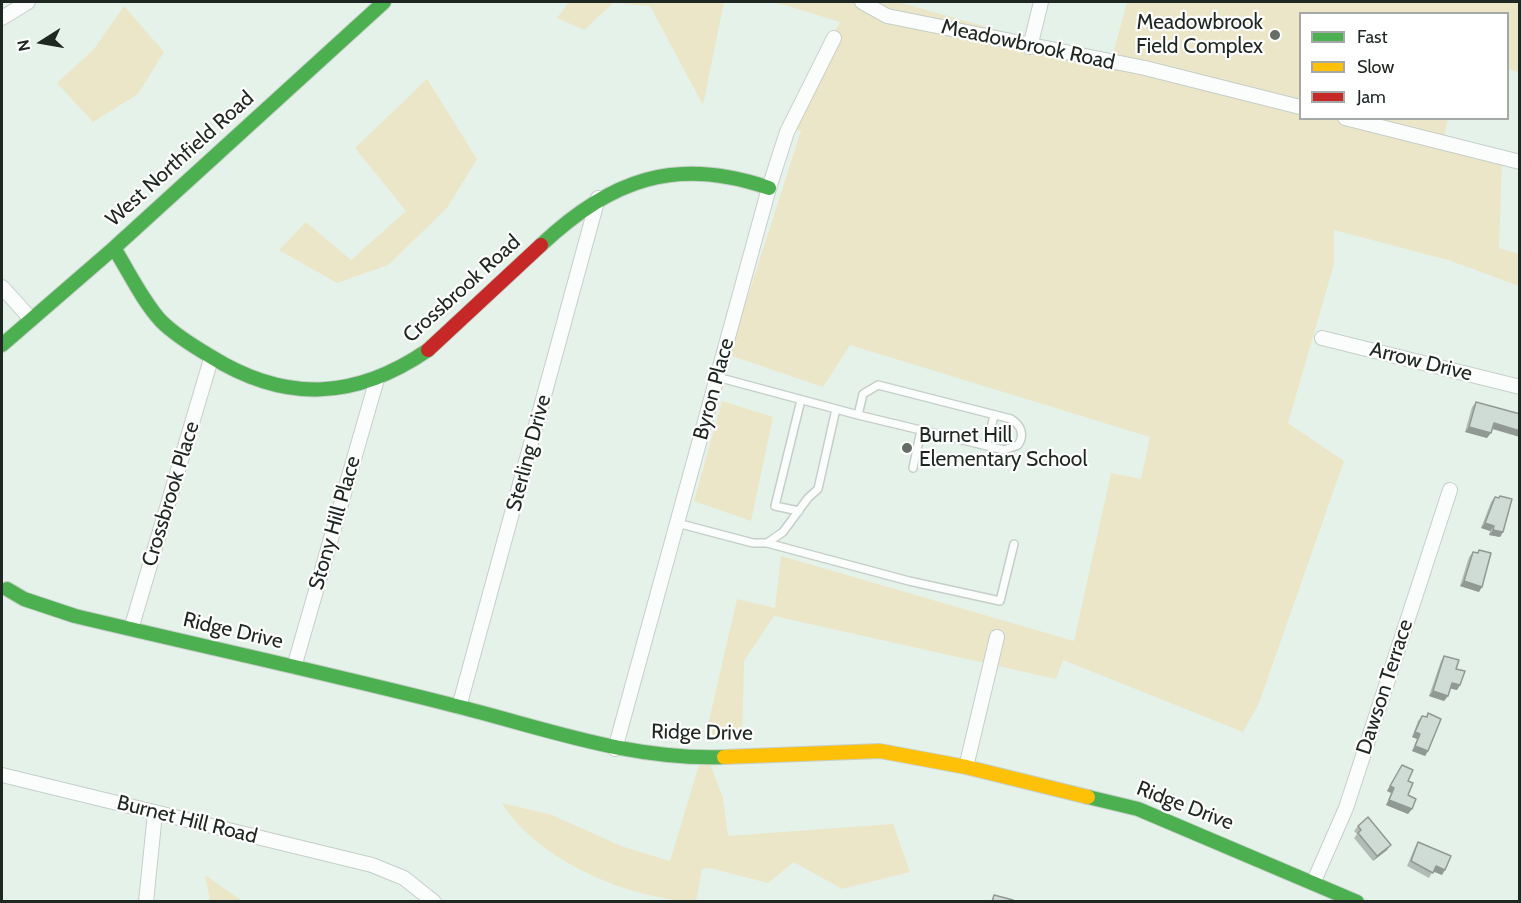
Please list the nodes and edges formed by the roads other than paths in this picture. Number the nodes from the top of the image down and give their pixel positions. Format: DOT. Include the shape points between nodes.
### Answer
graph roads {
  1 [pos="28,2"];
  2 [pos="384,2"];
  3 [pos="862,2"];
  4 [pos="1041,2"];
  5 [pos="2,18"];
  6 [pos="834,38"];
  7 [pos="1030,47"];
  8 [pos="1299,107"];
  9 [pos="1353,120"];
  10 [pos="1520,162"];
  11 [pos="769,188"];
  12 [pos="598,198"];
  13 [pos="114,248"];
  14 [pos="2,286"];
  15 [pos="31,319"];
  16 [pos="1322,338"];
  17 [pos="2,345"];
  18 [pos="211,359"];
  19 [pos="717,377"];
  20 [pos="377,379"];
  21 [pos="1520,387"];
  22 [pos="801,400"];
  23 [pos="836,409"];
  24 [pos="994,415"];
  25 [pos="858,416"];
  26 [pos="921,430"];
  27 [pos="987,446"];
  28 [pos="913,468"];
  29 [pos="1450,490"];
  30 [pos="799,511"];
  31 [pos="677,523"];
  32 [pos="768,543"];
  33 [pos="1014,544"];
  34 [pos="7,589"];
  35 [pos="131,629"];
  36 [pos="997,637"];
  37 [pos="294,667"];
  38 [pos="459,707"];
  39 [pos="615,749"];
  40 [pos="966,767"];
  41 [pos="2,775"];
  42 [pos="155,813"];
  43 [pos="1314,881"];
  44 [pos="146,902"];
  45 [pos="434,902"];
  46 [pos="1357,902"];
  1 -- 5 [label="street"];
  2 -- 13 [label="street, West Northfield Road"];
  3 -- 7 [label="street, Meadowbrook Road" via="887,16"];
  4 -- 7 [label="street"];
  6 -- 11 [label="street, Byron Place" via="787,132"];
  7 -- 8 [label="street, Meadowbrook Road" via="1145,68"];
  9 -- 10 [label="street"];
  11 -- 12 [label="street, Crossbrook Road" via="722,174 684,172 645,178"];
  11 -- 19 [label="street, Byron Place"];
  12 -- 20 [label="street, Crossbrook Road" via="576,213 436,344 411,363"];
  12 -- 38 [label="street, Sterling Drive"];
  13 -- 15 [label="street, West Northfield Road"];
  13 -- 18 [label="street, Crossbrook Road" via="158,317"];
  14 -- 15 [label="street"];
  15 -- 17 [label="street, West Northfield Road"];
  16 -- 21 [label="street, Arrow Drive"];
  18 -- 20 [label="street, Crossbrook Road" via="296,390 337,391"];
  18 -- 35 [label="street, Crossbrook Place"];
  19 -- 22 [label="lane"];
  19 -- 31 [label="street, Byron Place"];
  20 -- 37 [label="street, Stony Hill Place"];
  22 -- 23 [label="lane"];
  22 -- 30 [label="lane" via="776,506"];
  23 -- 25 [label="lane"];
  23 -- 30 [label="lane" via="818,489"];
  24 -- 25 [label="lane" via="878,385 863,394"];
  24 -- 27 [label="lane"];
  24 -- 27 [label="lane" via="1016,422 1022,436 1010,450"];
  25 -- 26 [label="lane"];
  26 -- 27 [label="lane"];
  26 -- 28 [label="lane"];
  29 -- 43 [label="street, Dawson Terrace" via="1346,808"];
  30 -- 32 [label="lane" via="783,532"];
  31 -- 32 [label="lane" via="753,543"];
  31 -- 39 [label="street, Byron Place"];
  32 -- 33 [label="lane" via="1000,601"];
  34 -- 35 [label="street, Ridge Drive" via="24,599 75,616"];
  35 -- 37 [label="street, Ridge Drive"];
  36 -- 40 [label="street"];
  37 -- 38 [label="street, Ridge Drive"];
  38 -- 39 [label="street, Ridge Drive"];
  39 -- 40 [label="street, Ridge Drive" via="685,758 880,751"];
  40 -- 43 [label="street, Ridge Drive" via="1138,809"];
  41 -- 42 [label="street, Burnet Hill Road"];
  42 -- 44 [label="street"];
  42 -- 45 [label="street, Burnet Hill Road" via="372,865 404,878"];
  43 -- 46 [label="street, Ridge Drive"];
}
